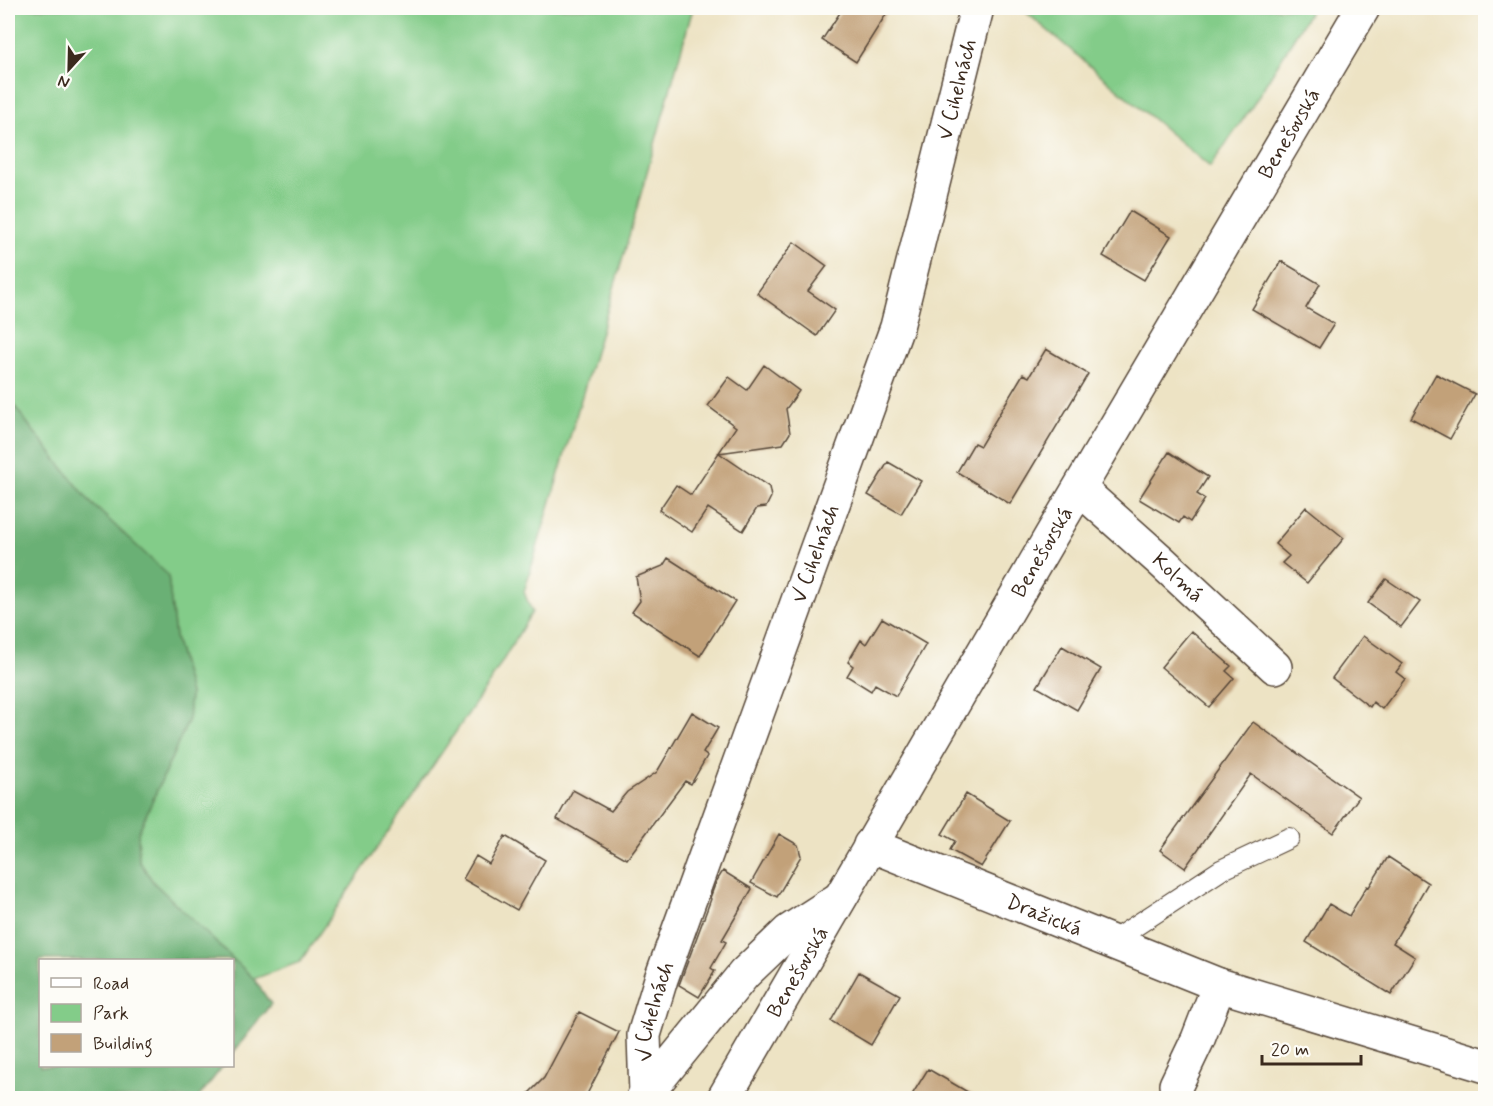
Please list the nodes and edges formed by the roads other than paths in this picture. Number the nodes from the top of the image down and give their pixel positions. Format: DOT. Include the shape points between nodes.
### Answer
graph roads {
  1 [pos="977,8"];
  2 [pos="1363,8"];
  3 [pos="1080,489"];
  4 [pos="1275,667"];
  5 [pos="1289,838"];
  6 [pos="870,845"];
  7 [pos="840,898"];
  8 [pos="1110,942"];
  9 [pos="1219,986"];
  10 [pos="1485,1066"];
  11 [pos="1173,1092"];
  12 [pos="644,1096"];
  13 [pos="724,1098"];
  1 -- 12 [label="street, V Cihelnách" via="897,327 661,979 644,1035"];
  2 -- 3 [label="street, Benešovská"];
  3 -- 4 [label="street, Kolmá"];
  3 -- 6 [label="street, Benešovská"];
  5 -- 8 [label="lane" via="1221,870"];
  6 -- 7 [label="street, Benešovská"];
  6 -- 8 [label="street, Dražická"];
  7 -- 12 [label="street" via="789,931 744,974"];
  7 -- 13 [label="street, Benešovská"];
  8 -- 9 [label="street, Dražická"];
  9 -- 10 [label="street, Dražická"];
  9 -- 11 [label="street"];
}
